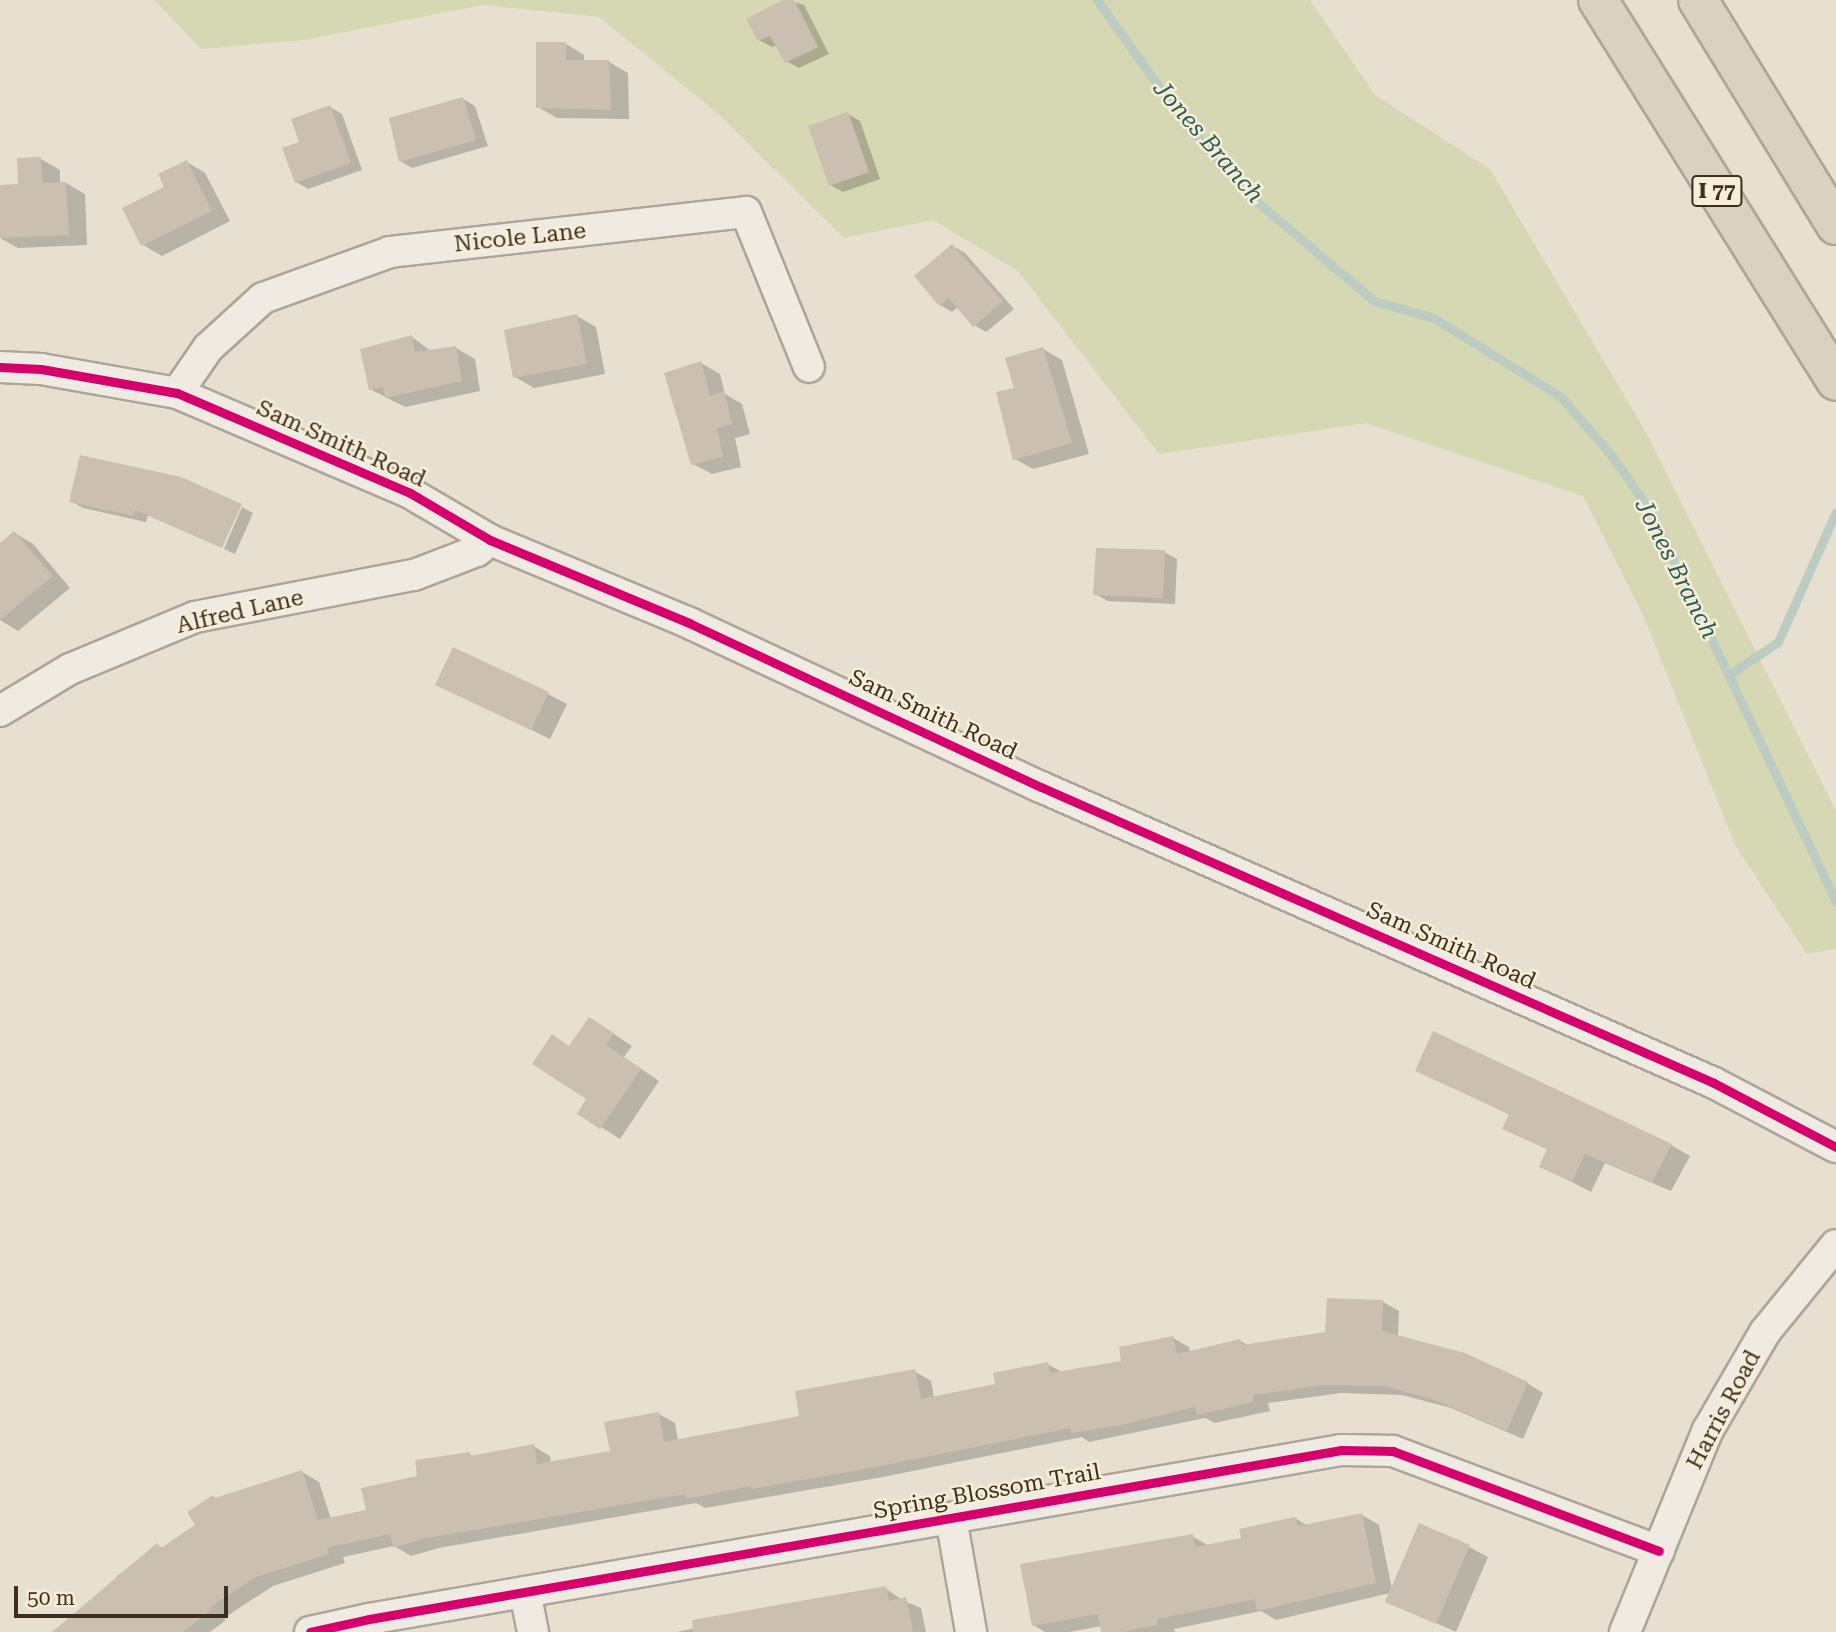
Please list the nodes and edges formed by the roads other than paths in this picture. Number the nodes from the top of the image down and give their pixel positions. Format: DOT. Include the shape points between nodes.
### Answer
graph roads {
  1 [pos="1598,0"];
  2 [pos="1698,0"];
  3 [pos="1836,225"];
  4 [pos="0,367"];
  5 [pos="809,368"];
  6 [pos="1836,381"];
  7 [pos="177,393"];
  8 [pos="490,540"];
  9 [pos="0,711"];
  10 [pos="1836,1147"];
  11 [pos="1836,1245"];
  12 [pos="951,1518"];
  13 [pos="1659,1551"];
  14 [pos="526,1592"];
  15 [pos="310,1632"];
  16 [pos="533,1632"];
  17 [pos="971,1632"];
  18 [pos="1625,1632"];
  1 -- 6 [label="highway, I 77"];
  2 -- 3 [label="highway"];
  4 -- 7 [label="street, Sam Smith Road" via="41,369"];
  5 -- 7 [label="street, Nicole Lane" via="746,212 390,252 263,298 208,348"];
  7 -- 8 [label="street, Sam Smith Road" via="410,494"];
  8 -- 9 [label="street, Alfred Lane" via="477,551 414,575 195,617 70,669"];
  8 -- 10 [label="street, Sam Smith Road" via="690,622 1041,786 1714,1083"];
  11 -- 13 [label="street, Harris Road" via="1759,1343 1708,1430"];
  12 -- 13 [label="street, Spring Blossom Trail" via="1341,1450 1394,1451"];
  12 -- 14 [label="street, Spring Blossom Trail"];
  12 -- 17 [label="street"];
  13 -- 18 [label="street, Harris Road"];
  14 -- 15 [label="street, Spring Blossom Trail"];
  14 -- 16 [label="street"];
}
